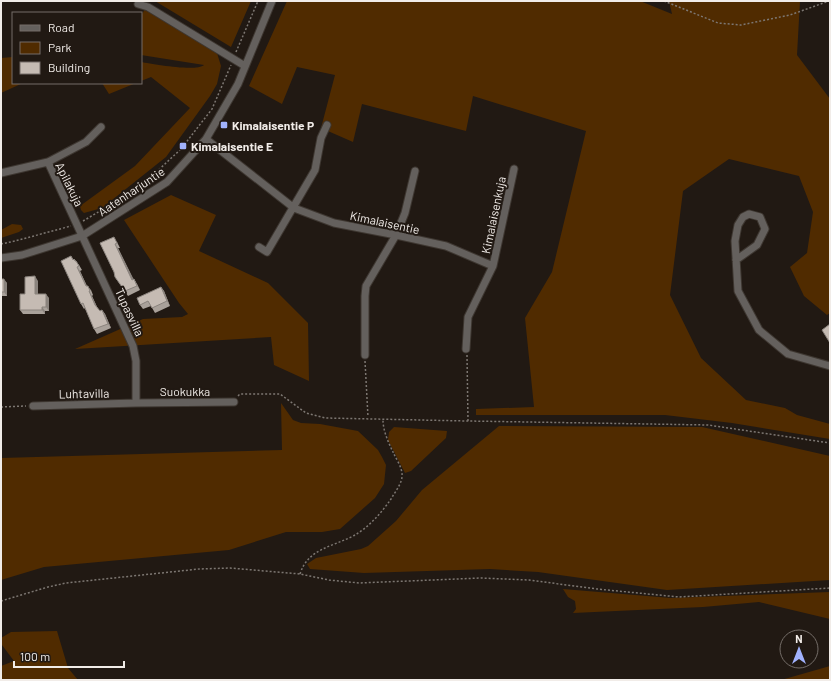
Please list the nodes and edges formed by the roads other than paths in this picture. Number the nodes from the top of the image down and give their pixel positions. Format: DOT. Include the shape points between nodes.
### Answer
graph roads {
  1 [pos="272,1"];
  2 [pos="138,4"];
  3 [pos="245,66"];
  4 [pos="327,125"];
  5 [pos="101,127"];
  6 [pos="206,139"];
  7 [pos="48,162"];
  8 [pos="514,169"];
  9 [pos="415,171"];
  10 [pos="1,173"];
  11 [pos="294,208"];
  12 [pos="396,235"];
  13 [pos="82,236"];
  14 [pos="259,247"];
  15 [pos="1,258"];
  16 [pos="736,260"];
  17 [pos="493,266"];
  18 [pos="466,349"];
  19 [pos="364,355"];
  20 [pos="830,366"];
  21 [pos="234,402"];
  22 [pos="136,403"];
  23 [pos="34,406"];
  1 -- 3 [label="street, Aatenharjuntie"];
  2 -- 3 [label="street" via="148,7"];
  3 -- 6 [label="street, Aatenharjuntie" via="238,84"];
  4 -- 11 [label="street" via="321,138 314,170"];
  5 -- 7 [label="street" via="86,142"];
  6 -- 11 [label="street, Kimalaisentie"];
  6 -- 13 [label="street, Aatenharjuntie" via="167,182"];
  7 -- 10 [label="street, Apilakuja"];
  7 -- 13 [label="street, Apilakuja"];
  8 -- 17 [label="street, Kimalaisenkuja"];
  9 -- 12 [label="street" via="406,213"];
  11 -- 12 [label="street, Kimalaisentie" via="334,223"];
  11 -- 14 [label="street" via="267,252"];
  12 -- 17 [label="street, Kimalaisentie" via="446,246"];
  12 -- 19 [label="street" via="366,286"];
  13 -- 15 [label="street, Aatenharjuntie" via="22,255"];
  13 -- 22 [label="street, Tupasvilla" via="134,346"];
  16 -- 16 [label="street" via="735,242 738,225 743,217 749,214 760,217 765,230 757,245"];
  16 -- 20 [label="street" via="738,292 759,330 788,354"];
  17 -- 18 [label="street" via="468,317"];
  21 -- 22 [label="street, Suokukka"];
  22 -- 23 [label="street, Luhtavilla"];
}
